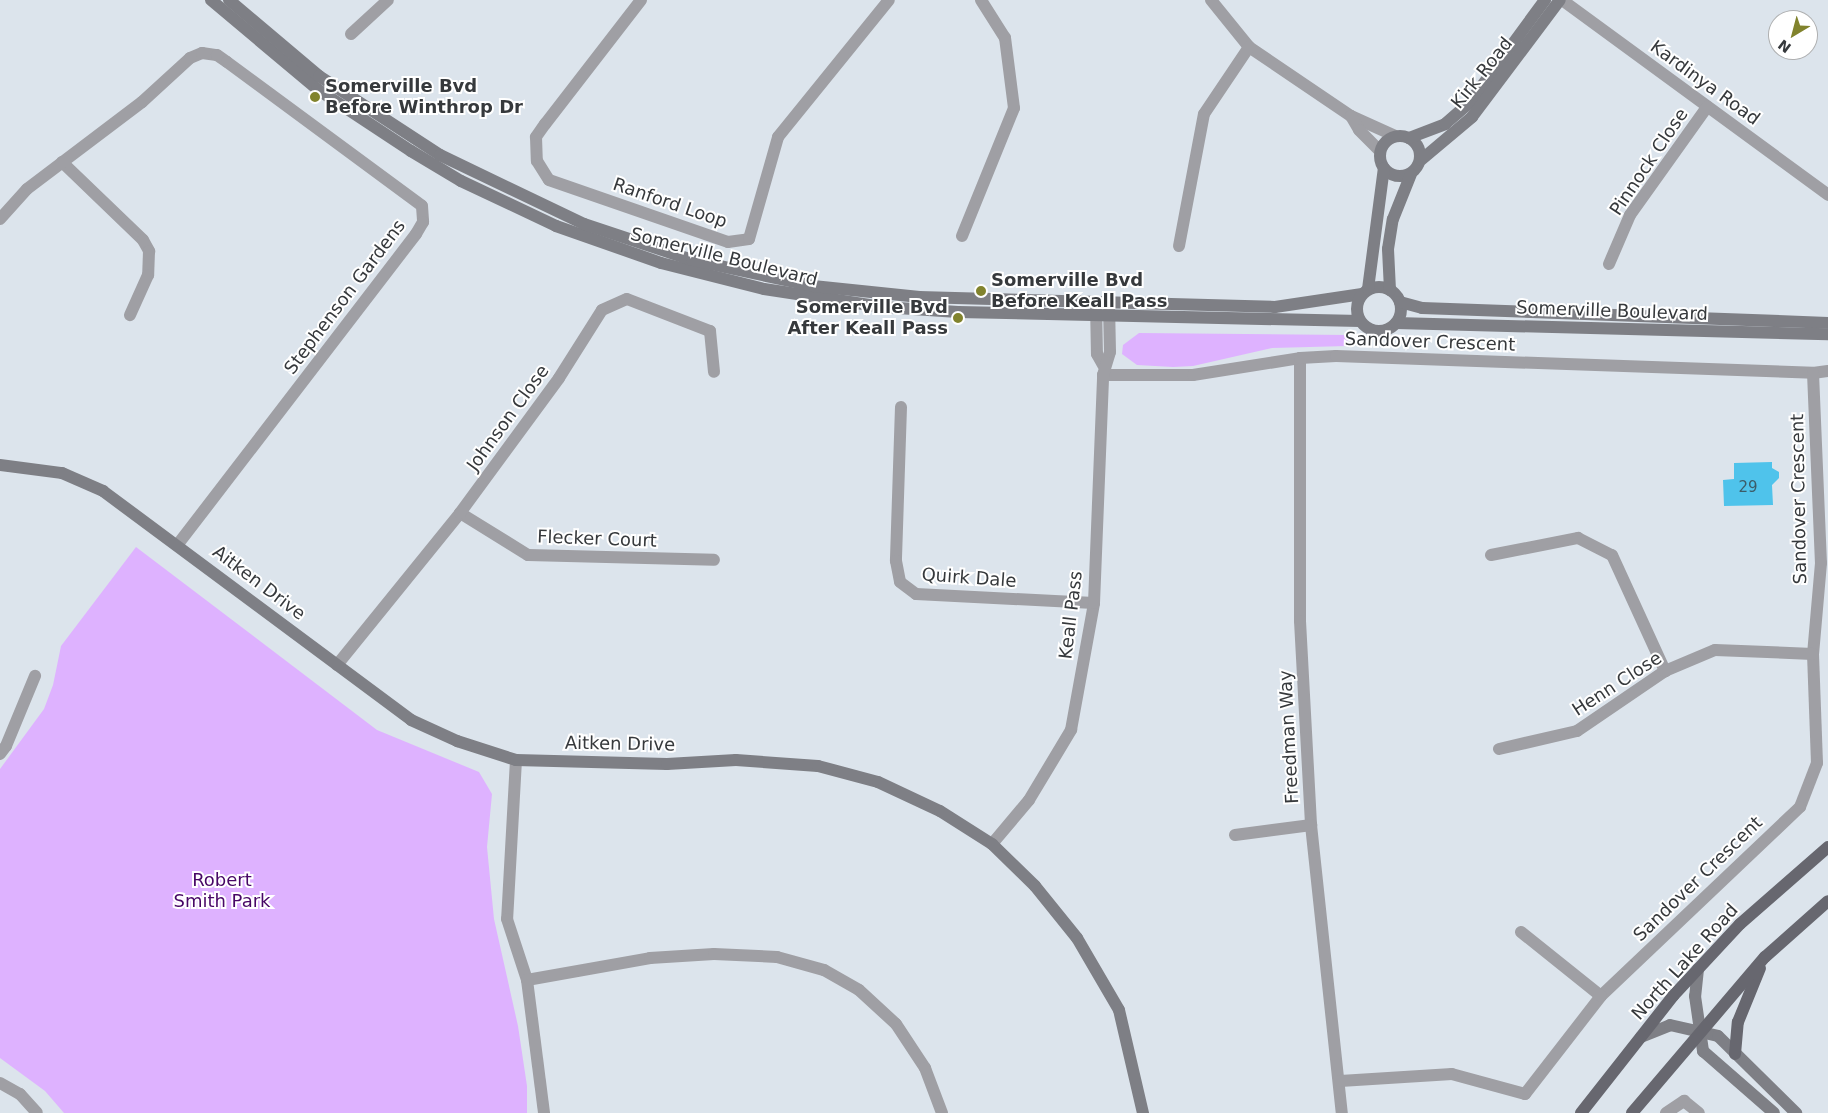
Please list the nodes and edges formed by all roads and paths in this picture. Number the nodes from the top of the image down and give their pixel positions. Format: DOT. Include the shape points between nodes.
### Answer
graph roads {
  1 [pos="212,0"];
  2 [pos="229,0"];
  3 [pos="388,0"];
  4 [pos="641,0"];
  5 [pos="889,0"];
  6 [pos="981,0"];
  7 [pos="1211,0"];
  8 [pos="1545,0"];
  9 [pos="1561,0"];
  10 [pos="351,34"];
  11 [pos="1249,47"];
  12 [pos="1707,107"];
  13 [pos="1351,116"];
  14 [pos="1395,136"];
  15 [pos="1410,138"];
  16 [pos="1380,151"];
  17 [pos="1421,160"];
  18 [pos="62,162"];
  19 [pos="1384,168"];
  20 [pos="1411,174"];
  21 [pos="1828,194"];
  22 [pos="0,219"];
  23 [pos="962,236"];
  24 [pos="1179,246"];
  25 [pos="1609,264"];
  26 [pos="1390,290"];
  27 [pos="1365,292"];
  28 [pos="1400,302"];
  29 [pos="1102,309"];
  30 [pos="130,315"];
  31 [pos="1360,321"];
  32 [pos="1396,323"];
  33 [pos="1828,323"];
  34 [pos="1828,334"];
  35 [pos="1300,358"];
  36 [pos="1103,370"];
  37 [pos="1828,371"];
  38 [pos="714,372"];
  39 [pos="1813,373"];
  40 [pos="901,407"];
  41 [pos="0,464"];
  42 [pos="460,513"];
  43 [pos="178,544"];
  44 [pos="1491,555"];
  45 [pos="714,560"];
  46 [pos="1824,563"];
  47 [pos="1094,603"];
  48 [pos="1813,654"];
  49 [pos="337,664"];
  50 [pos="1665,671"];
  51 [pos="35,676"];
  52 [pos="1498,749"];
  53 [pos="0,754"];
  54 [pos="516,760"];
  55 [pos="1311,825"];
  56 [pos="1235,835"];
  57 [pos="992,844"];
  58 [pos="1828,847"];
  59 [pos="1828,901"];
  60 [pos="1521,932"];
  61 [pos="1765,956"];
  62 [pos="1698,969"];
  63 [pos="527,980"];
  64 [pos="1601,996"];
  65 [pos="1700,1030"];
  66 [pos="1640,1037"];
  67 [pos="1735,1054"];
  68 [pos="1340,1081"];
  69 [pos="0,1083"];
  70 [pos="38,1113"];
  71 [pos="544,1113"];
  72 [pos="942,1113"];
  73 [pos="1143,1113"];
  74 [pos="1342,1113"];
  75 [pos="1581,1113"];
  76 [pos="1632,1113"];
  77 [pos="1666,1113"];
  78 [pos="1699,1113"];
  79 [pos="1774,1113"];
  80 [pos="1796,1113"];
  1 -- 29 [label="main road, Somerville Boulevard" via="317,89 410,151 506,203 607,245 698,272 820,299 958,312"];
  2 -- 29 [label="main road, Somerville Boulevard" via="320,76 440,155 537,204 642,245 692,260 813,286 919,297"];
  3 -- 10 [label="street"];
  4 -- 5 [label="street, Ranford Loop" via="545,124 536,138 537,161 549,180 728,242 749,239 778,137"];
  6 -- 23 [label="street" via="1005,38 1014,108"];
  7 -- 11 [label="street"];
  8 -- 15 [label="main road, Kirk Road" via="1465,107 1445,124"];
  9 -- 12 [label="street, Kardinya Road"];
  9 -- 17 [label="main road, Kirk Road" via="1472,116"];
  11 -- 13 [label="street"];
  11 -- 24 [label="street" via="1204,114"];
  12 -- 21 [label="street, Kardinya Road"];
  12 -- 25 [label="street, Pinnock Close" via="1630,216"];
  13 -- 14 [label="street"];
  13 -- 16 [label="street" via="1359,130"];
  14 -- 15 [label="main road"];
  14 -- 16 [label="main road" via="1386,141"];
  15 -- 17 [label="main road" via="1419,147"];
  16 -- 19 [label="main road"];
  17 -- 20 [label="main road"];
  18 -- 22 [label="street, Stephenson Gardens" via="27,189"];
  18 -- 30 [label="street" via="143,240 149,251 148,275"];
  18 -- 43 [label="street, Stephenson Gardens" via="142,102 190,58 209,52 422,206 423,222 416,234"];
  19 -- 20 [label="main road" via="1393,175"];
  19 -- 27 [label="main road"];
  20 -- 26 [label="main road" via="1393,219 1388,249"];
  26 -- 27 [label="main road" via="1376,287"];
  26 -- 28 [label="main road"];
  27 -- 29 [label="main road, Somerville Boulevard" via="1305,305 1275,307"];
  27 -- 31 [label="main road" via="1356,307"];
  28 -- 32 [label="main road"];
  28 -- 33 [label="main road, Somerville Boulevard" via="1422,308"];
  29 -- 31 [label="main road, Somerville Boulevard"];
  29 -- 36 [label="street, Keall Pass" via="1110,352"];
  31 -- 32 [label="main road" via="1378,331"];
  32 -- 34 [label="main road, Somerville Boulevard"];
  35 -- 36 [label="street, Sandover Crescent" via="1193,375"];
  35 -- 39 [label="street, Sandover Crescent" via="1336,356"];
  35 -- 55 [label="street, Freedman Way" via="1300,621"];
  36 -- 47 [label="street, Keall Pass"];
  37 -- 39 [label="street"];
  38 -- 42 [label="street, Johnson Close" via="710,331 627,299 602,310 559,378"];
  39 -- 46 [label="street, Sandover Crescent"];
  40 -- 47 [label="street, Quirk Dale" via="896,561 900,582 916,594"];
  41 -- 43 [label="main road, Aitken Drive" via="62,473 103,490"];
  42 -- 45 [label="street, Flecker Court" via="528,555"];
  42 -- 49 [label="street, Johnson Close"];
  43 -- 49 [label="main road, Aitken Drive"];
  44 -- 50 [label="street" via="1578,538 1612,555"];
  46 -- 48 [label="street, Sandover Crescent"];
  47 -- 57 [label="street, Keall Pass" via="1071,730 1029,800"];
  48 -- 50 [label="street, Henn Close" via="1715,650"];
  48 -- 64 [label="street, Sandover Crescent" via="1817,763 1800,807"];
  49 -- 54 [label="main road, Aitken Drive" via="411,720 457,741"];
  50 -- 52 [label="street, Henn Close" via="1577,731"];
  51 -- 53 [label="street"];
  54 -- 57 [label="main road, Aitken Drive" via="668,764 736,760 818,766 878,782 940,811"];
  54 -- 63 [label="street" via="507,918"];
  55 -- 56 [label="street"];
  55 -- 68 [label="street, Freedman Way"];
  57 -- 73 [label="main road, Aitken Drive" via="1035,886 1077,938 1119,1010"];
  58 -- 62 [label="main road, North Lake Road" via="1740,924"];
  59 -- 61 [label="main road"];
  60 -- 64 [label="street"];
  61 -- 65 [label="main road"];
  61 -- 67 [label="main road" via="1738,1022"];
  62 -- 65 [label="main road" via="1695,996"];
  62 -- 66 [label="main road, North Lake Road"];
  63 -- 71 [label="street"];
  63 -- 72 [label="street" via="650,958 714,954 777,957 824,970 859,990 896,1024 925,1068"];
  64 -- 68 [label="street, Sandover Crescent" via="1525,1094 1452,1074"];
  65 -- 66 [label="main road" via="1670,1025"];
  65 -- 67 [label="main road" via="1718,1036"];
  65 -- 76 [label="main road"];
  65 -- 79 [label="main road" via="1703,1051"];
  66 -- 75 [label="main road, North Lake Road"];
  67 -- 80 [label="main road"];
  68 -- 74 [label="street, Freedman Way"];
  69 -- 70 [label="street" via="20,1094"];
  77 -- 78 [label="street" via="1684,1102"];
}
